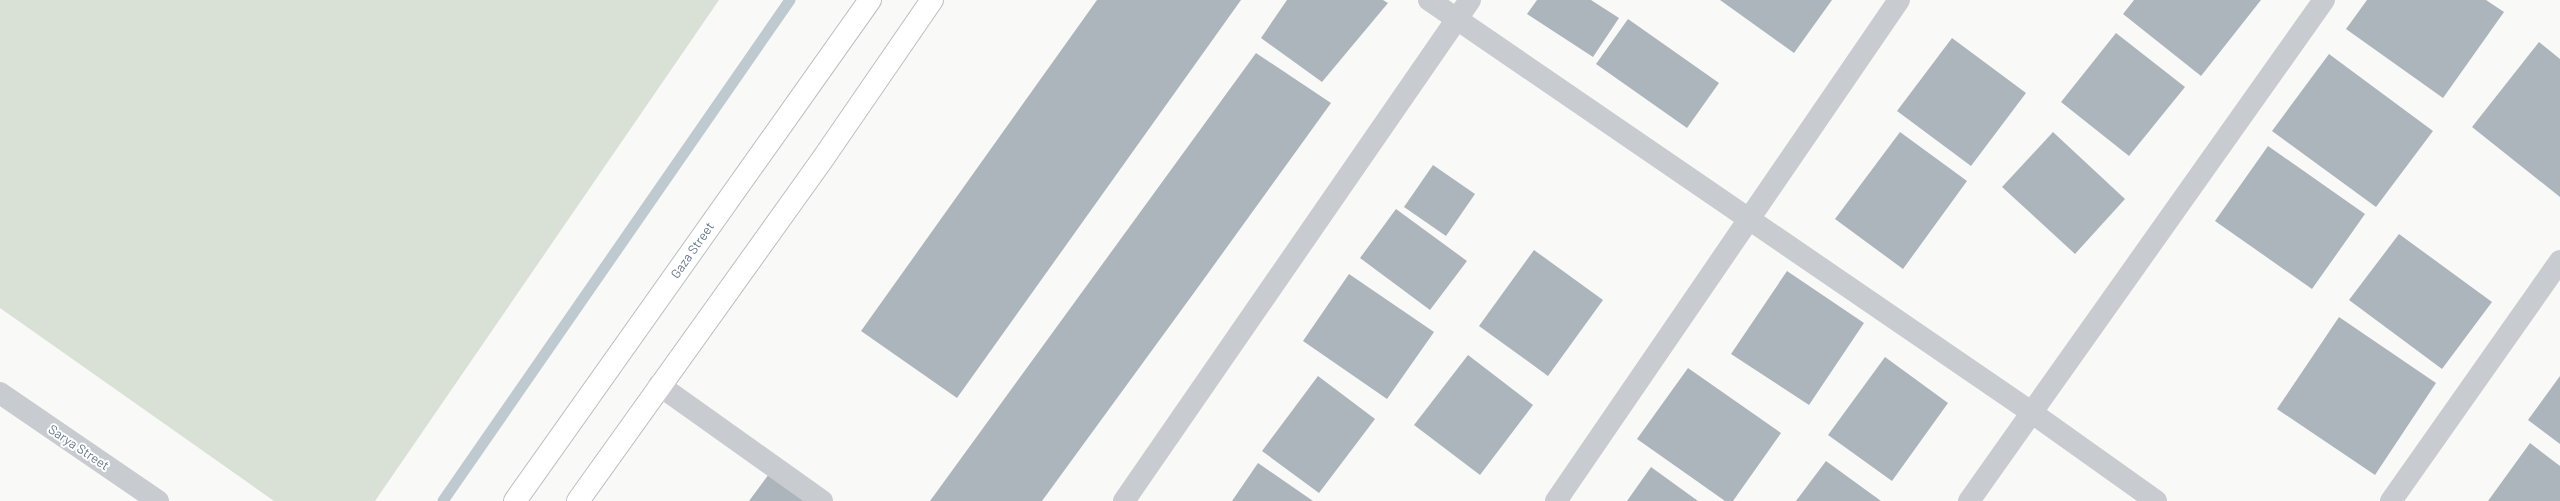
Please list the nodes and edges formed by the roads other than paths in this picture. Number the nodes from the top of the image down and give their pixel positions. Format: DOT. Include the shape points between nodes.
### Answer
graph roads {
  1 [pos="870,0"];
  2 [pos="932,0"];
  3 [pos="1428,0"];
  4 [pos="1470,0"];
  5 [pos="1899,0"];
  6 [pos="2324,0"];
  7 [pos="1456,19"];
  8 [pos="1750,219"];
  9 [pos="2560,261"];
  10 [pos="659,385"];
  11 [pos="0,393"];
  12 [pos="2031,412"];
  13 [pos="158,501"];
  14 [pos="515,501"];
  15 [pos="578,501"];
  16 [pos="822,501"];
  17 [pos="1124,501"];
  18 [pos="1556,501"];
  19 [pos="1969,501"];
  20 [pos="2156,501"];
  21 [pos="2391,501"];
  1 -- 14 [label="main road, Gaza Street"];
  2 -- 10 [label="main road" via="817,167"];
  3 -- 7 [label="street"];
  4 -- 7 [label="street"];
  5 -- 8 [label="street"];
  6 -- 12 [label="street"];
  7 -- 8 [label="street"];
  7 -- 17 [label="street"];
  8 -- 12 [label="street"];
  8 -- 18 [label="street"];
  9 -- 21 [label="street"];
  10 -- 15 [label="main road"];
  10 -- 16 [label="street"];
  11 -- 13 [label="street, Sarya Street"];
  12 -- 19 [label="street"];
  12 -- 20 [label="street"];
}
